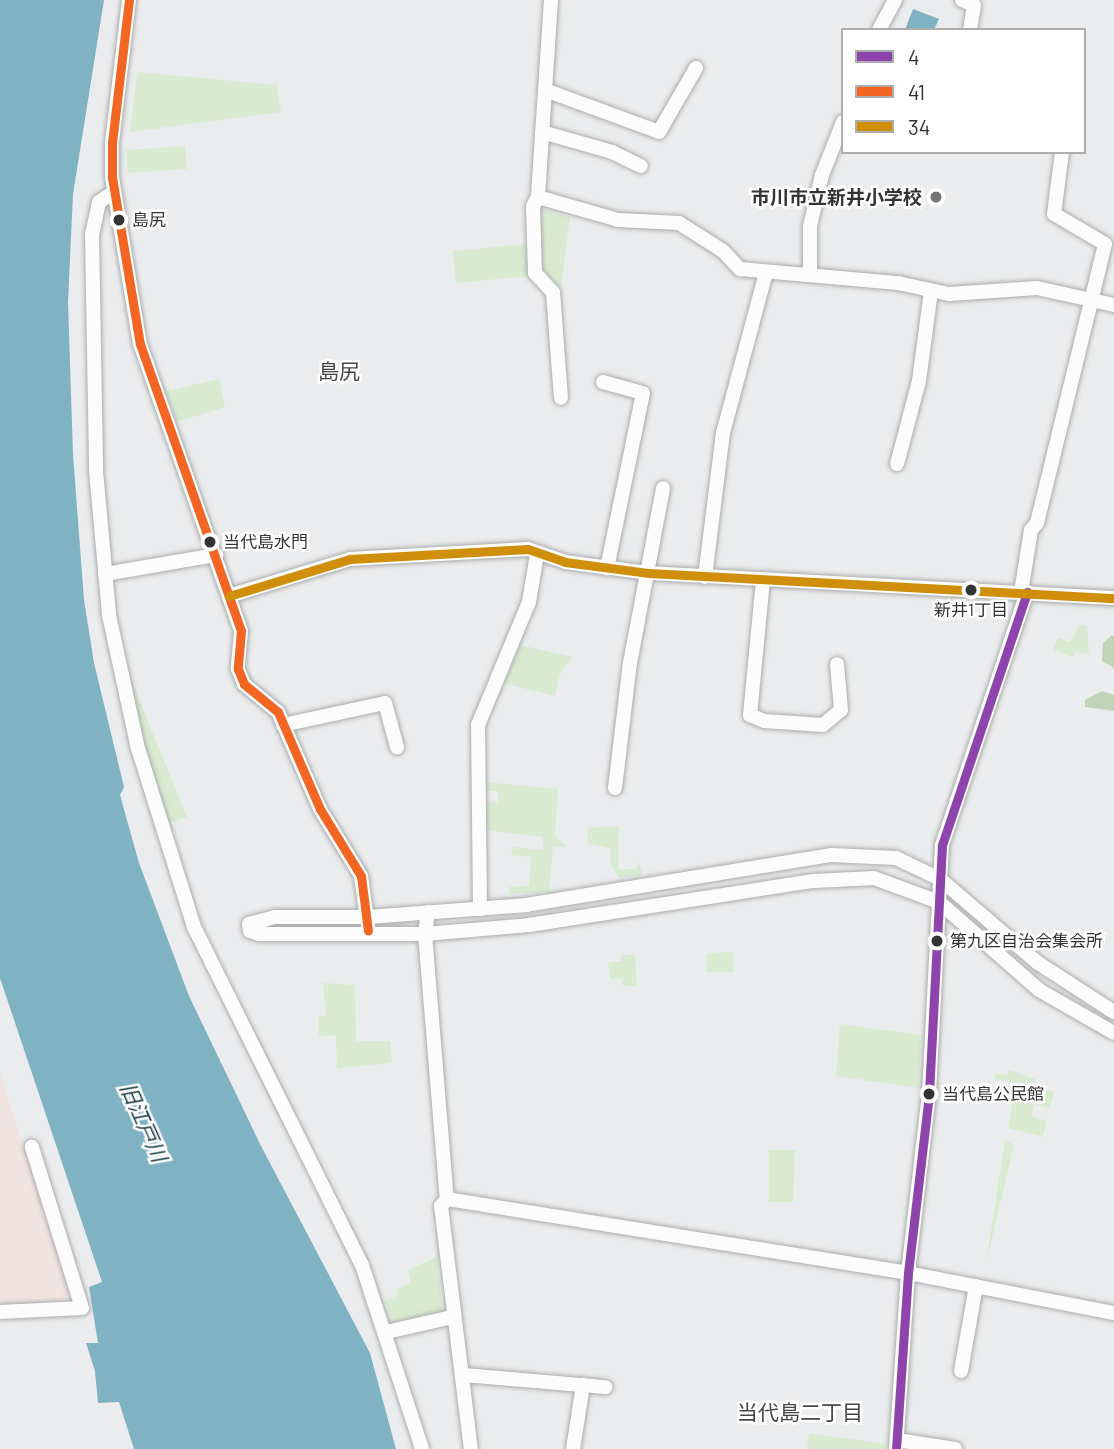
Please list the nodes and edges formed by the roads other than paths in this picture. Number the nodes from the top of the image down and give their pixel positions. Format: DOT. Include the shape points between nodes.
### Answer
graph roads {
  1 [pos="129,0"];
  2 [pos="551,0"];
  3 [pos="895,0"];
  4 [pos="962,0"];
  5 [pos="880,28"];
  6 [pos="970,28"];
  7 [pos="696,68"];
  8 [pos="545,90"];
  9 [pos="841,127"];
  10 [pos="542,132"];
  11 [pos="1062,154"];
  12 [pos="641,166"];
  13 [pos="114,192"];
  14 [pos="538,197"];
  15 [pos="766,272"];
  16 [pos="810,275"];
  17 [pos="931,291"];
  18 [pos="1088,299"];
  19 [pos="1114,305"];
  20 [pos="603,382"];
  21 [pos="561,398"];
  22 [pos="897,464"];
  23 [pos="663,488"];
  24 [pos="537,554"];
  25 [pos="216,555"];
  26 [pos="607,568"];
  27 [pos="649,573"];
  28 [pos="105,574"];
  29 [pos="705,577"];
  30 [pos="763,580"];
  31 [pos="1024,592"];
  32 [pos="229,596"];
  33 [pos="1114,598"];
  34 [pos="837,664"];
  35 [pos="283,725"];
  36 [pos="397,747"];
  37 [pos="615,788"];
  38 [pos="940,879"];
  39 [pos="939,902"];
  40 [pos="480,909"];
  41 [pos="428,912"];
  42 [pos="368,924"];
  43 [pos="425,934"];
  44 [pos="1114,1012"];
  45 [pos="1114,1033"];
  46 [pos="32,1147"];
  47 [pos="447,1199"];
  48 [pos="908,1273"];
  49 [pos="976,1286"];
  50 [pos="0,1312"];
  51 [pos="1114,1313"];
  52 [pos="452,1317"];
  53 [pos="386,1332"];
  54 [pos="961,1371"];
  55 [pos="464,1375"];
  56 [pos="583,1385"];
  57 [pos="605,1387"];
  58 [pos="897,1445"];
  59 [pos="422,1449"];
  60 [pos="471,1449"];
  61 [pos="573,1449"];
  62 [pos="955,1449"];
  1 -- 13 [label="street" via="112,143"];
  2 -- 8 [label="street"];
  3 -- 5 [label="street"];
  4 -- 6 [label="street" via="974,5"];
  7 -- 8 [label="street" via="659,132"];
  8 -- 10 [label="street"];
  9 -- 16 [label="street" via="822,175 810,226"];
  10 -- 12 [label="street" via="612,152"];
  10 -- 14 [label="street"];
  11 -- 18 [label="street" via="1054,214 1105,244"];
  13 -- 25 [label="street" via="140,344"];
  13 -- 28 [label="street" via="99,202 92,234 96,471"];
  14 -- 15 [label="street" via="618,220 679,223 723,251 740,269"];
  14 -- 21 [label="street" via="533,206 535,274 554,292"];
  15 -- 16 [label="street"];
  15 -- 29 [label="street" via="723,433"];
  16 -- 17 [label="street" via="898,283"];
  17 -- 18 [label="street" via="962,295 1037,288"];
  17 -- 22 [label="street" via="919,381"];
  18 -- 19 [label="street"];
  18 -- 31 [label="street" via="1037,523 1031,530"];
  20 -- 26 [label="street" via="643,393"];
  23 -- 27 [label="street"];
  24 -- 26 [label="street"];
  24 -- 32 [label="street" via="528,549 350,559"];
  24 -- 40 [label="street" via="529,602 478,725"];
  25 -- 28 [label="street"];
  25 -- 32 [label="street"];
  26 -- 27 [label="street"];
  27 -- 29 [label="street"];
  27 -- 37 [label="street" via="630,663"];
  28 -- 53 [label="street" via="137,745 194,927 362,1265"];
  29 -- 30 [label="street"];
  30 -- 31 [label="street"];
  30 -- 34 [label="street" via="750,715 764,721 823,725 841,710"];
  31 -- 33 [label="street"];
  31 -- 38 [label="street" via="943,845"];
  32 -- 35 [label="street" via="241,631 238,669 244,684 278,712"];
  35 -- 36 [label="street" via="385,703"];
  35 -- 42 [label="street" via="320,809 361,876"];
  38 -- 39 [label="street"];
  38 -- 40 [label="street" via="896,858 831,855"];
  38 -- 44 [label="street" via="1038,963"];
  39 -- 43 [label="street" via="898,883 851,876 542,923"];
  39 -- 45 [label="street" via="1039,990"];
  39 -- 48 [label="street" via="929,1093"];
  40 -- 41 [label="street"];
  41 -- 42 [label="street"];
  41 -- 43 [label="street"];
  42 -- 42 [label="street" via="259,934 250,931 249,924 275,917"];
  42 -- 43 [label="street"];
  43 -- 47 [label="street"];
  46 -- 50 [label="street" via="82,1308"];
  47 -- 48 [label="street"];
  47 -- 52 [label="street" via="441,1206"];
  48 -- 49 [label="street"];
  48 -- 58 [label="street"];
  49 -- 51 [label="street"];
  49 -- 54 [label="street"];
  52 -- 53 [label="street"];
  52 -- 55 [label="street" via="460,1334"];
  53 -- 59 [label="street"];
  55 -- 56 [label="street"];
  55 -- 60 [label="street"];
  56 -- 57 [label="street"];
  56 -- 61 [label="street"];
  58 -- 62 [label="street"];
}
